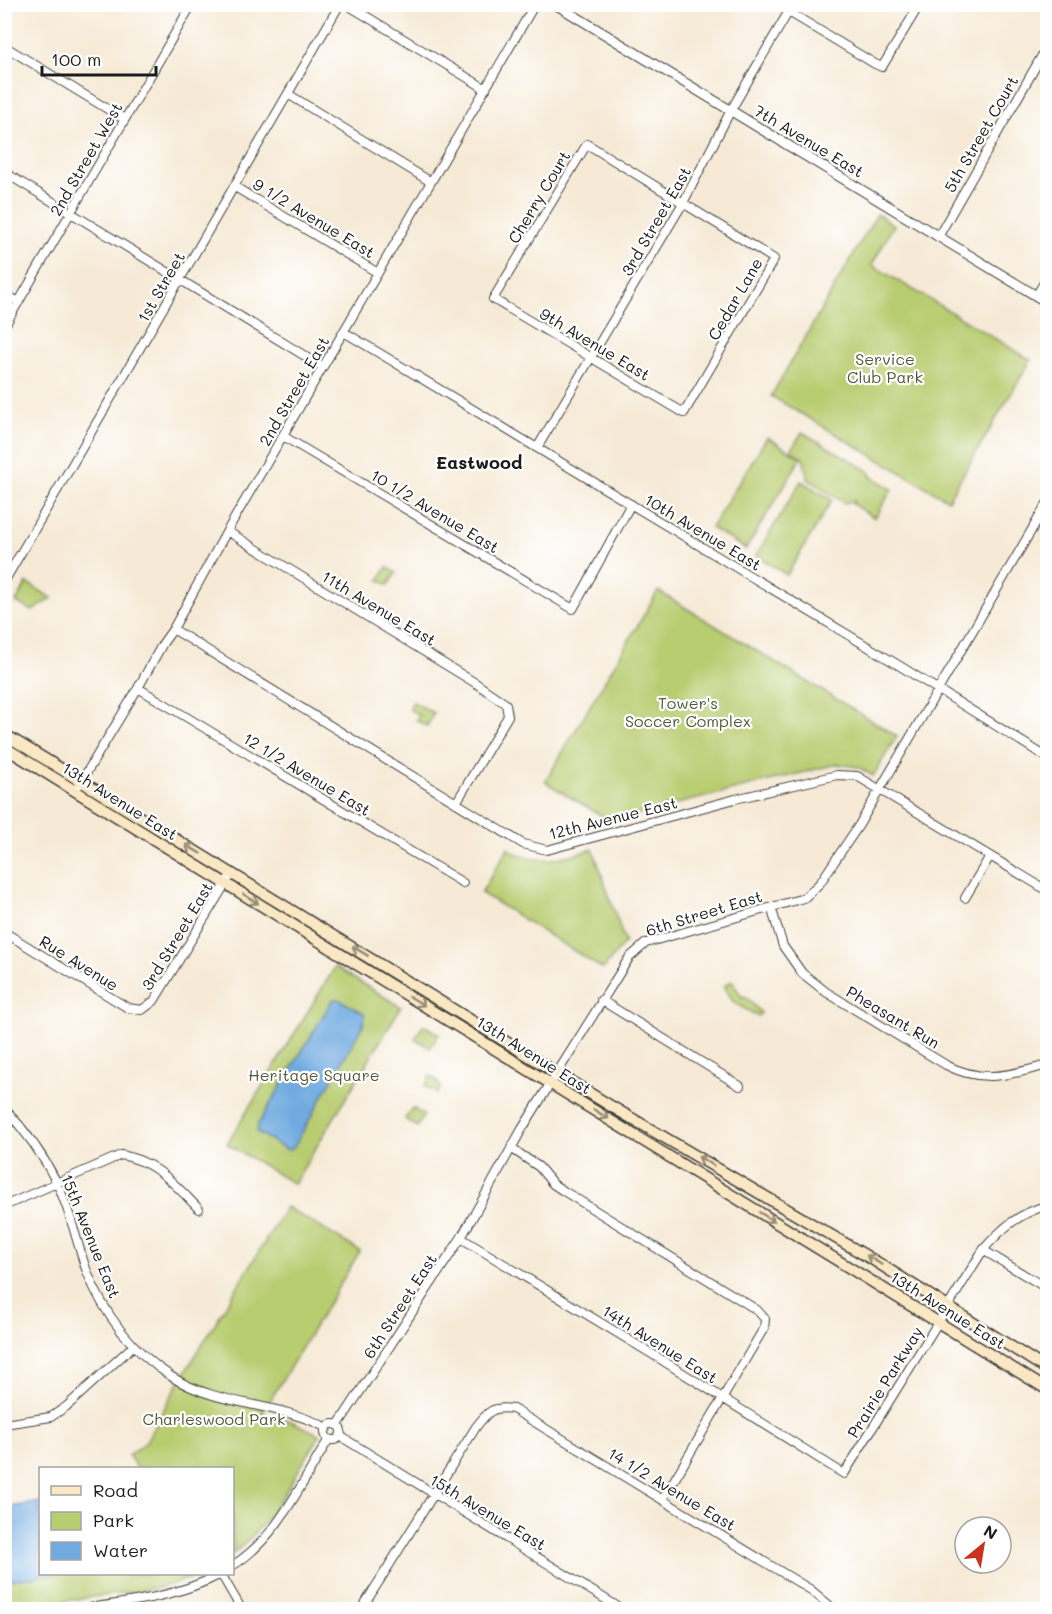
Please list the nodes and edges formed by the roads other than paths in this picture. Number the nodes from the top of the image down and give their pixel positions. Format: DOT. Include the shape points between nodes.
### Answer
graph roads {
  1 [pos="192,4"];
  2 [pos="340,4"];
  3 [pos="346,4"];
  4 [pos="535,4"];
  5 [pos="555,4"];
  6 [pos="920,4"];
  7 [pos="791,8"];
  8 [pos="1047,45"];
  9 [pos="4,46"];
  10 [pos="486,89"];
  11 [pos="288,94"];
  12 [pos="731,111"];
  13 [pos="124,119"];
  14 [pos="4,172"];
  15 [pos="431,182"];
  16 [pos="235,187"];
  17 [pos="683,203"];
  18 [pos="71,212"];
  19 [pos="938,237"];
  20 [pos="378,273"];
  21 [pos="1047,276"];
  22 [pos="181,279"];
  23 [pos="4,294"];
  24 [pos="1036,296"];
  25 [pos="493,299"];
  26 [pos="19,302"];
  27 [pos="1047,303"];
  28 [pos="4,327"];
  29 [pos="344,332"];
  30 [pos="591,357"];
  31 [pos="323,367"];
  32 [pos="684,413"];
  33 [pos="283,436"];
  34 [pos="537,448"];
  35 [pos="1047,502"];
  36 [pos="631,504"];
  37 [pos="227,531"];
  38 [pos="4,582"];
  39 [pos="173,629"];
  40 [pos="138,688"];
  41 [pos="938,691"];
  42 [pos="4,734"];
  43 [pos="4,747"];
  44 [pos="1047,758"];
  45 [pos="78,786"];
  46 [pos="880,789"];
  47 [pos="456,803"];
  48 [pos="990,856"];
  49 [pos="229,878"];
  50 [pos="463,883"];
  51 [pos="1047,891"];
  52 [pos="965,898"];
  53 [pos="771,908"];
  54 [pos="4,932"];
  55 [pos="602,1000"];
  56 [pos="142,1010"];
  57 [pos="1047,1065"];
  58 [pos="557,1072"];
  59 [pos="550,1083"];
  60 [pos="740,1086"];
  61 [pos="4,1108"];
  62 [pos="511,1148"];
  63 [pos="56,1182"];
  64 [pos="1047,1205"];
  65 [pos="4,1206"];
  66 [pos="199,1209"];
  67 [pos="461,1238"];
  68 [pos="983,1250"];
  69 [pos="1047,1289"];
  70 [pos="947,1307"];
  71 [pos="938,1321"];
  72 [pos="133,1346"];
  73 [pos="1047,1370"];
  74 [pos="1047,1390"];
  75 [pos="722,1398"];
  76 [pos="4,1424"];
  77 [pos="338,1425"];
  78 [pos="327,1428"];
  79 [pos="340,1436"];
  80 [pos="329,1438"];
  81 [pos="844,1474"];
  82 [pos="432,1494"];
  83 [pos="663,1499"];
  84 [pos="234,1565"];
  85 [pos="219,1575"];
  86 [pos="222,1575"];
  87 [pos="830,1607"];
  88 [pos="73,1610"];
  89 [pos="242,1610"];
  90 [pos="361,1610"];
  91 [pos="622,1610"];
  1 -- 13 [label="street, 2nd Street West"];
  2 -- 11 [label="street, 1st Street"];
  3 -- 10 [label="street"];
  4 -- 10 [label="street, 2nd Street East"];
  5 -- 12 [label="street, 7th Avenue East"];
  6 -- 7 [label="street" via="882,67"];
  7 -- 12 [label="street, 3rd Street East"];
  8 -- 19 [label="street, 5th Street Court"];
  9 -- 13 [label="street"];
  10 -- 15 [label="street, 2nd Street East"];
  11 -- 15 [label="street"];
  11 -- 16 [label="street, 1st Street"];
  12 -- 17 [label="street, 3rd Street East"];
  12 -- 19 [label="street, 7th Avenue East"];
  13 -- 18 [label="street, 2nd Street West"];
  14 -- 18 [label="street"];
  15 -- 20 [label="street, 2nd Street East"];
  16 -- 20 [label="street, 9 1/2 Avenue East"];
  16 -- 22 [label="street, 1st Street"];
  17 -- 25 [label="street, Cherry Court" via="587,144"];
  17 -- 30 [label="street, 3rd Street East"];
  17 -- 32 [label="street, Cedar Lane" via="774,259"];
  18 -- 22 [label="street"];
  18 -- 26 [label="street, 2nd Street West"];
  19 -- 24 [label="street, 7th Avenue East"];
  20 -- 29 [label="street, 2nd Street East"];
  21 -- 24 [label="street"];
  22 -- 31 [label="street"];
  22 -- 38 [label="street, 1st Street"];
  23 -- 26 [label="street"];
  24 -- 27 [label="street, 7th Avenue East"];
  25 -- 30 [label="street, 9th Avenue East"];
  26 -- 28 [label="street, 2nd Street West"];
  29 -- 31 [label="street, 2nd Street East"];
  29 -- 34 [label="street, 10th Avenue East"];
  30 -- 32 [label="street, 9th Avenue East"];
  30 -- 34 [label="street, 3rd Street East"];
  31 -- 33 [label="street, 2nd Street East"];
  33 -- 36 [label="street, 10 1/2 Avenue East" via="573,609"];
  33 -- 37 [label="street, 2nd Street East"];
  34 -- 36 [label="street, 10th Avenue East"];
  35 -- 41 [label="street, 6th Street East"];
  36 -- 41 [label="street, 10th Avenue East"];
  37 -- 39 [label="street, 2nd Street East"];
  37 -- 47 [label="street, 11th Avenue East" via="506,704 508,716"];
  39 -- 40 [label="street, 2nd Street East"];
  39 -- 47 [label="street, 12th Avenue East"];
  40 -- 45 [label="street, 2nd Street East"];
  40 -- 50 [label="street, 12 1/2 Avenue East"];
  41 -- 44 [label="street, 10th Avenue East"];
  41 -- 46 [label="street, 6th Street East"];
  42 -- 45 [label="main road, 13th Avenue East"];
  43 -- 45 [label="main road, 13th Avenue East"];
  45 -- 49 [label="main road, 13th Avenue East"];
  46 -- 47 [label="street, 12th Avenue East" via="857,776 837,775 547,850 523,844"];
  46 -- 48 [label="street, 12th Avenue East"];
  46 -- 53 [label="street, 6th Street East" via="820,883 804,897"];
  48 -- 51 [label="street, 12th Avenue East"];
  48 -- 52 [label="street"];
  49 -- 56 [label="street, 3rd Street East" via="154,1001"];
  58 -- 49 [label="main road, 13th Avenue East, one-way"];
  49 -- 59 [label="main road, 13th Avenue East, one-way"];
  53 -- 55 [label="street, 6th Street East" via="646,943 628,958"];
  53 -- 57 [label="street, Pheasant Run" via="783,946 802,973 825,992 946,1065 965,1073 998,1077"];
  54 -- 56 [label="street, Rue Avenue" via="128,1008"];
  55 -- 58 [label="street, 6th Street East"];
  55 -- 60 [label="street"];
  58 -- 59 [label="street, 6th Street East"];
  70 -- 58 [label="main road, 13th Avenue East, one-way"];
  59 -- 62 [label="street, 6th Street East"];
  59 -- 71 [label="main road, 13th Avenue East, one-way"];
  61 -- 63 [label="street, 15th Avenue East" via="32,1141"];
  62 -- 67 [label="street, 6th Street East"];
  62 -- 75 [label="street" via="539,1167 553,1184 757,1310 765,1319 764,1328"];
  63 -- 65 [label="street"];
  63 -- 66 [label="street" via="121,1155 138,1158 160,1171"];
  63 -- 72 [label="street, 15th Avenue East" via="95,1288"];
  64 -- 68 [label="street, Prairie Parkway" via="1003,1228"];
  67 -- 75 [label="street, 14th Avenue East"];
  67 -- 77 [label="street, 6th Street East"];
  68 -- 69 [label="street"];
  68 -- 70 [label="street, Prairie Parkway"];
  70 -- 71 [label="street, Prairie Parkway"];
  70 -- 73 [label="main road, 13th Avenue East"];
  71 -- 74 [label="main road, 13th Avenue East"];
  71 -- 81 [label="street, Prairie Parkway"];
  72 -- 76 [label="street" via="51,1417"];
  72 -- 78 [label="street, 15th Avenue East" via="174,1378 202,1392 297,1415"];
  75 -- 81 [label="street, 14th Avenue East"];
  75 -- 83 [label="street"];
  77 -- 78 [label="street"];
  77 -- 79 [label="street"];
  78 -- 80 [label="street"];
  79 -- 80 [label="street" via="336,1440"];
  79 -- 82 [label="street, 15th Avenue East"];
  80 -- 84 [label="street" via="269,1535 251,1555"];
  82 -- 83 [label="street, 14 1/2 Avenue East" via="486,1413 500,1407 513,1409"];
  82 -- 90 [label="street"];
  82 -- 91 [label="street, 15th Avenue East"];
  83 -- 87 [label="street, 14 1/2 Avenue East" via="811,1590"];
  85 -- 88 [label="street" via="174,1593"];
  86 -- 89 [label="street"];
}
